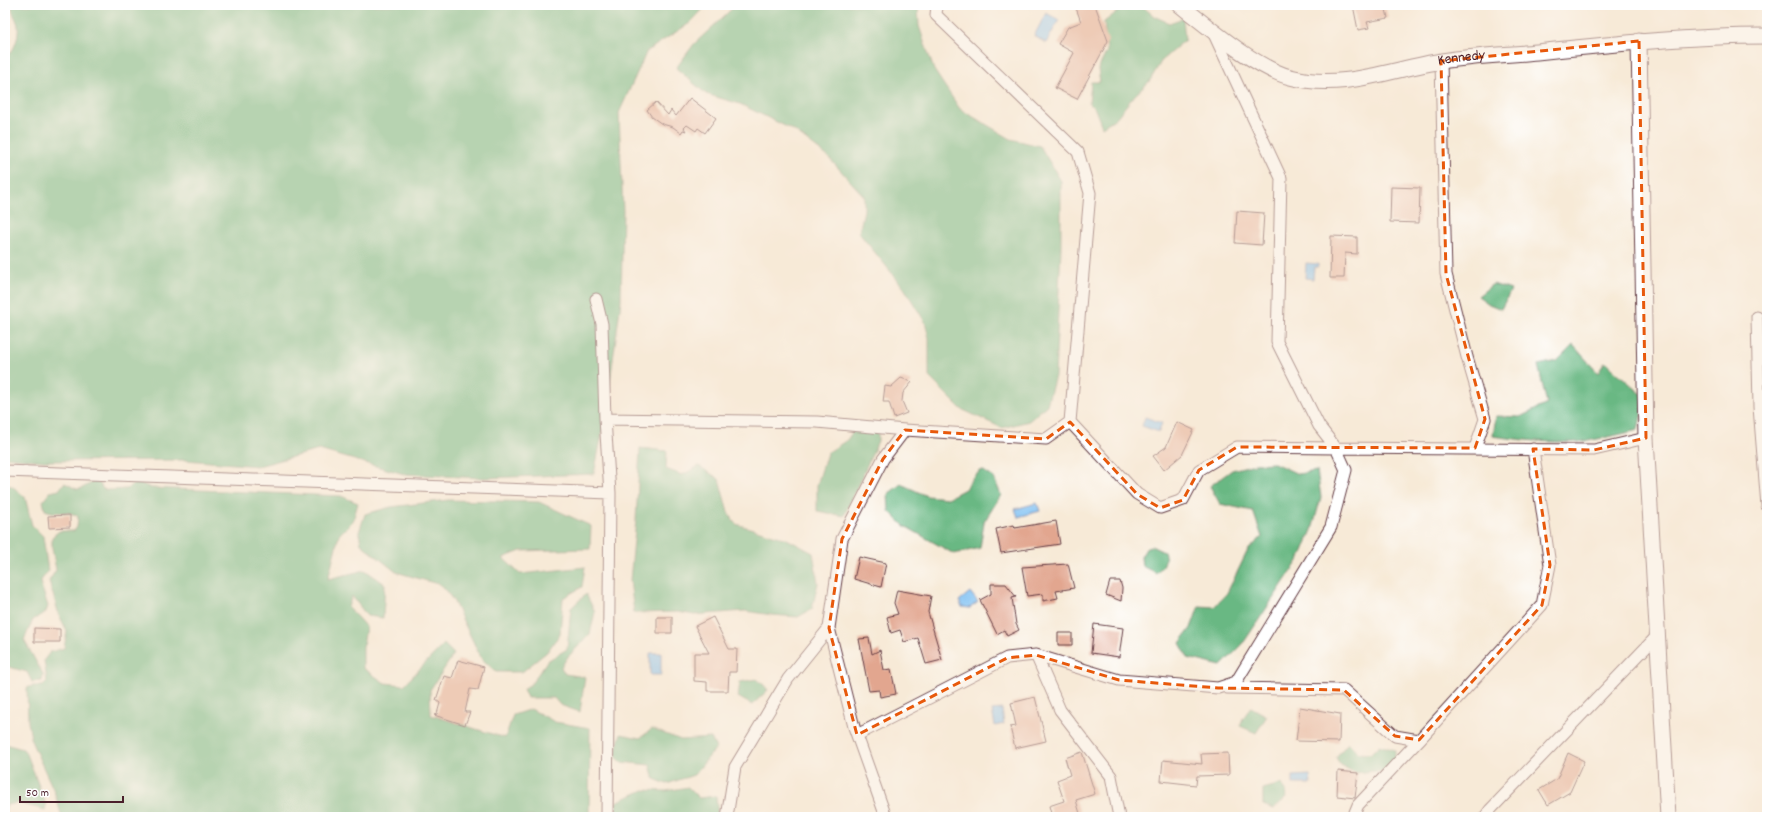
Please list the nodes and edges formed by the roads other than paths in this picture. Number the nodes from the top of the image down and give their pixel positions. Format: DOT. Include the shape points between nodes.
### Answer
graph roads {
  1 [pos="937,5"];
  2 [pos="1180,5"];
  3 [pos="1212,30"];
  4 [pos="1767,36"];
  5 [pos="1639,41"];
  6 [pos="1442,61"];
  7 [pos="596,299"];
  8 [pos="1757,317"];
  9 [pos="605,418"];
  10 [pos="1070,422"];
  11 [pos="905,430"];
  12 [pos="1646,438"];
  13 [pos="1336,448"];
  14 [pos="1475,448"];
  15 [pos="1532,449"];
  16 [pos="5,471"];
  17 [pos="610,493"];
  18 [pos="1767,506"];
  19 [pos="829,628"];
  20 [pos="1657,636"];
  21 [pos="1036,655"];
  22 [pos="1218,688"];
  23 [pos="857,735"];
  24 [pos="1419,740"];
  25 [pos="607,817"];
  26 [pos="727,817"];
  27 [pos="886,817"];
  28 [pos="1119,817"];
  29 [pos="1353,817"];
  30 [pos="1485,817"];
  31 [pos="1668,817"];
  1 -- 10 [label="street" via="936,15 1078,152 1090,193"];
  2 -- 3 [label="street, Kennedy"];
  3 -- 6 [label="street, Kennedy" via="1272,70 1291,77 1331,82 1361,79"];
  3 -- 13 [label="street" via="1281,178 1277,342 1319,426"];
  4 -- 5 [label="street, Kennedy"];
  5 -- 6 [label="street, Kennedy"];
  5 -- 12 [label="street"];
  6 -- 14 [label="street" via="1446,274 1485,419"];
  7 -- 9 [label="street" via="602,324"];
  8 -- 18 [label="street" via="1759,407"];
  9 -- 11 [label="street" via="817,422"];
  9 -- 17 [label="street"];
  10 -- 11 [label="street" via="1046,439"];
  10 -- 13 [label="street" via="1137,494 1160,508 1183,500 1199,470 1237,448"];
  11 -- 19 [label="street" via="882,459 842,539"];
  12 -- 15 [label="street" via="1594,450"];
  12 -- 20 [label="street"];
  13 -- 14 [label="street"];
  13 -- 22 [label="street" via="1346,470 1331,527 1236,682"];
  14 -- 15 [label="street"];
  15 -- 24 [label="street" via="1550,565 1542,605"];
  16 -- 17 [label="street"];
  17 -- 25 [label="street"];
  19 -- 23 [label="street"];
  19 -- 26 [label="street" via="788,679 735,768"];
  20 -- 30 [label="street"];
  20 -- 31 [label="street"];
  21 -- 22 [label="street" via="1119,680"];
  21 -- 23 [label="street" via="1007,658"];
  21 -- 28 [label="street" via="1060,710 1110,776"];
  22 -- 24 [label="street" via="1344,690 1395,736"];
  23 -- 27 [label="street"];
  24 -- 29 [label="street" via="1358,805"];
}
